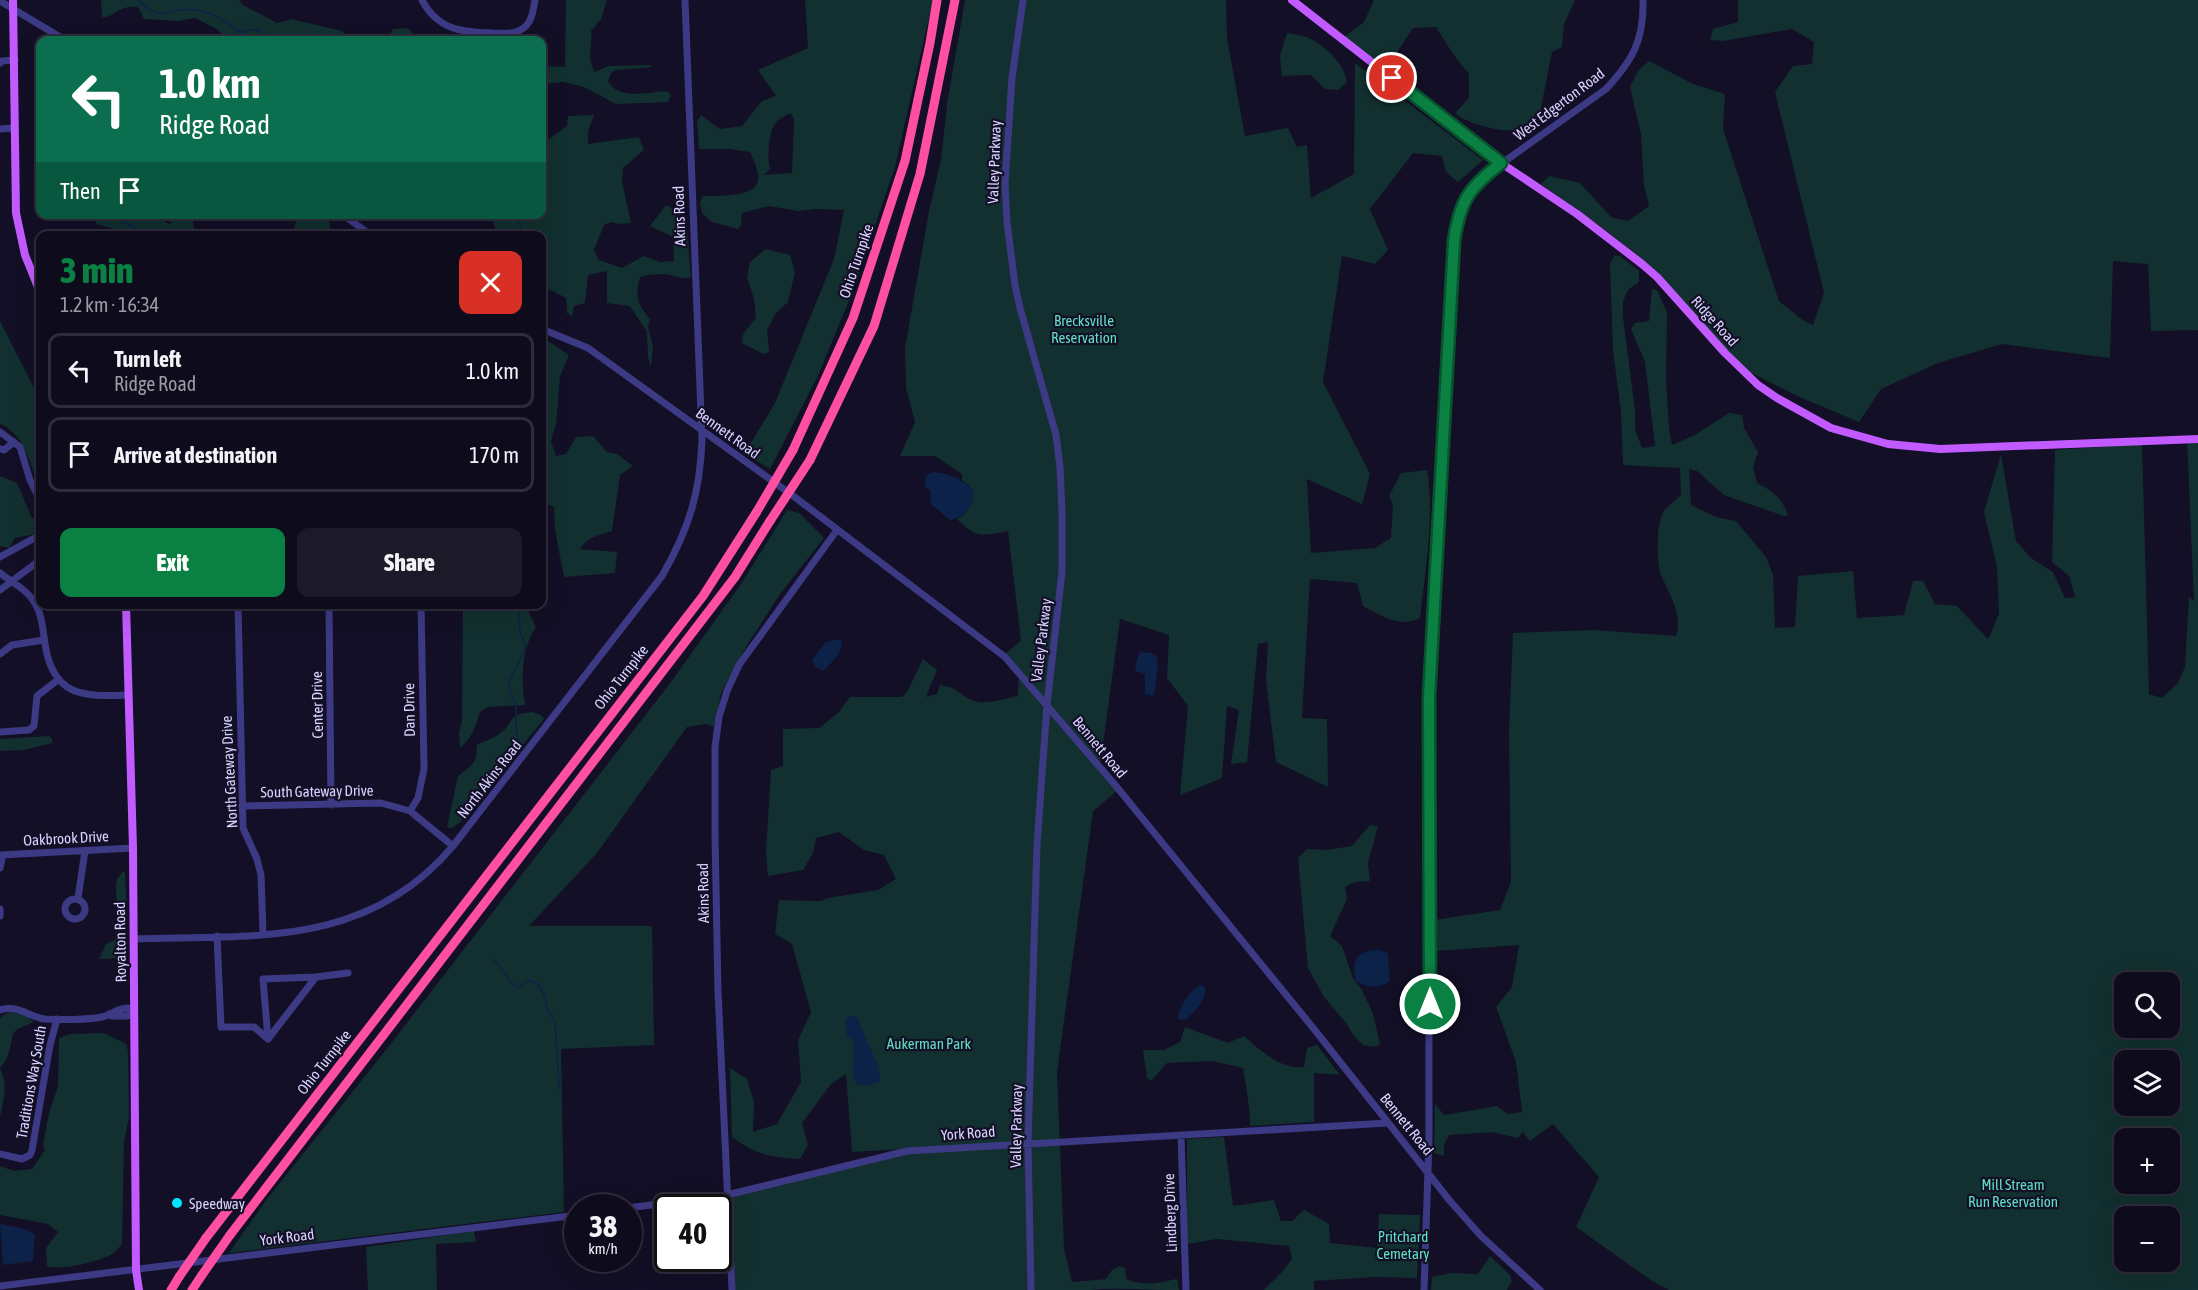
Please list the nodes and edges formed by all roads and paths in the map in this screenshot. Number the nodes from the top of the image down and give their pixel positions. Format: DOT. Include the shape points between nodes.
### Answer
graph roads {
  1 [pos="422,0"];
  2 [pos="535,0"];
  3 [pos="685,0"];
  4 [pos="937,0"];
  5 [pos="955,0"];
  6 [pos="1023,0"];
  7 [pos="1292,0"];
  8 [pos="1643,0"];
  9 [pos="0,1"];
  10 [pos="14,5"];
  11 [pos="59,36"];
  12 [pos="15,60"];
  13 [pos="0,63"];
  14 [pos="14,128"];
  15 [pos="0,129"];
  16 [pos="1501,163"];
  17 [pos="349,219"];
  18 [pos="365,231"];
  19 [pos="36,282"];
  20 [pos="546,331"];
  21 [pos="701,430"];
  22 [pos="0,432"];
  23 [pos="2198,439"];
  24 [pos="14,442"];
  25 [pos="0,449"];
  26 [pos="36,492"];
  27 [pos="837,530"];
  28 [pos="36,537"];
  29 [pos="0,557"];
  30 [pos="36,563"];
  31 [pos="0,573"];
  32 [pos="11,582"];
  33 [pos="0,590"];
  34 [pos="36,605"];
  35 [pos="38,609"];
  36 [pos="126,609"];
  37 [pos="238,609"];
  38 [pos="329,609"];
  39 [pos="421,609"];
  40 [pos="44,640"];
  41 [pos="0,654"];
  42 [pos="59,680"];
  43 [pos="127,694"];
  44 [pos="1047,705"];
  45 [pos="0,732"];
  46 [pos="331,805"];
  47 [pos="242,806"];
  48 [pos="410,811"];
  49 [pos="453,846"];
  50 [pos="133,848"];
  51 [pos="85,851"];
  52 [pos="1,855"];
  53 [pos="0,867"];
  54 [pos="78,898"];
  55 [pos="0,909"];
  56 [pos="0,916"];
  57 [pos="263,934"];
  58 [pos="218,936"];
  59 [pos="134,939"];
  60 [pos="348,973"];
  61 [pos="316,977"];
  62 [pos="0,1010"];
  63 [pos="133,1012"];
  64 [pos="57,1019"];
  65 [pos="268,1039"];
  66 [pos="1388,1123"];
  67 [pos="1181,1136"];
  68 [pos="1028,1143"];
  69 [pos="0,1154"];
  70 [pos="1427,1170"];
  71 [pos="727,1194"];
  72 [pos="731,1194"];
  73 [pos="564,1217"];
  74 [pos="136,1270"];
  75 [pos="731,1272"];
  76 [pos="137,1280"];
  77 [pos="0,1286"];
  78 [pos="134,1290"];
  79 [pos="139,1290"];
  80 [pos="171,1290"];
  81 [pos="192,1290"];
  82 [pos="732,1290"];
  83 [pos="1031,1290"];
  84 [pos="1186,1290"];
  85 [pos="1424,1290"];
  86 [pos="1540,1290"];
  1 -- 2 [label="street" via="435,19 450,28 466,33 513,33 529,22"];
  3 -- 21 [label="street, Akins Road"];
  4 -- 80 [label="highway, Ohio Turnpike, bridge" via="905,161 853,318 793,450 756,513 703,596 206,1238"];
  5 -- 81 [label="highway, Ohio Turnpike, bridge" via="920,174 874,326 810,460 735,577 230,1235"];
  6 -- 44 [label="street, Valley Parkway" via="1012,78 1006,213 1015,285 1046,394 1060,467 1062,572"];
  7 -- 16 [label="main road, Ridge Road"];
  8 -- 16 [label="street, West Edgerton Road" via="1640,38 1623,71 1606,89"];
  9 -- 10 [label="street"];
  10 -- 11 [label="street"];
  10 -- 12 [label="main road"];
  12 -- 13 [label="street"];
  12 -- 14 [label="main road"];
  14 -- 15 [label="street"];
  14 -- 19 [label="main road" via="19,234"];
  16 -- 23 [label="main road, Ridge Road" via="1577,214 1649,271 1758,385 1831,428 1888,444 1940,448"];
  16 -- 70 [label="street, West Edgerton Road" via="1480,179 1464,201 1454,241 1429,697"];
  17 -- 18 [label="street"];
  20 -- 21 [label="street, Bennett Road" via="588,348"];
  21 -- 27 [label="street, Bennett Road"];
  21 -- 49 [label="street, North Akins Road" via="697,496 662,576"];
  22 -- 24 [label="street"];
  24 -- 25 [label="street"];
  24 -- 26 [label="street" via="20,447"];
  27 -- 44 [label="street, Bennett Road" via="1005,657"];
  27 -- 71 [label="street, Akins Road" via="739,665 719,717 715,834"];
  28 -- 29 [label="street"];
  30 -- 32 [label="street"];
  31 -- 32 [label="street"];
  32 -- 33 [label="street"];
  32 -- 34 [label="street" via="26,591"];
  35 -- 40 [label="street"];
  36 -- 43 [label="main road, Royalton Road"];
  37 -- 47 [label="street, North Gateway Drive"];
  38 -- 46 [label="street, Center Drive"];
  39 -- 48 [label="street, Dan Drive" via="424,769 422,785"];
  40 -- 41 [label="street" via="12,645"];
  40 -- 42 [label="street" via="49,662"];
  42 -- 43 [label="street" via="87,695"];
  42 -- 45 [label="street" via="37,696 34,726 29,730"];
  43 -- 50 [label="main road, Royalton Road"];
  44 -- 66 [label="street, Bennett Road"];
  44 -- 68 [label="street, Valley Parkway" via="1037,845"];
  46 -- 47 [label="street, South Gateway Drive"];
  46 -- 48 [label="street, South Gateway Drive" via="381,803"];
  47 -- 57 [label="street, North Gateway Drive" via="243,828 261,875"];
  48 -- 49 [label="street, South Gateway Drive"];
  49 -- 57 [label="street, North Akins Road" via="405,889 351,918 297,932"];
  50 -- 51 [label="street, Oakbrook Drive"];
  50 -- 59 [label="main road, Royalton Road"];
  51 -- 52 [label="street, Oakbrook Drive"];
  51 -- 54 [label="street"];
  52 -- 53 [label="street"];
  55 -- 56 [label="street"];
  57 -- 58 [label="street, North Akins Road"];
  58 -- 59 [label="street, North Akins Road"];
  58 -- 65 [label="street" via="221,1027 254,1027"];
  59 -- 63 [label="main road, Royalton Road"];
  60 -- 61 [label="street"];
  61 -- 65 [label="street"];
  61 -- 65 [label="street" via="263,980"];
  62 -- 64 [label="street" via="14,1008 40,1018"];
  63 -- 64 [label="street" via="128,1016"];
  63 -- 74 [label="main road, Royalton Road"];
  64 -- 69 [label="street, Traditions Way South" via="30,1155 22,1159"];
  66 -- 67 [label="street, York Road"];
  66 -- 70 [label="street, Bennett Road"];
  67 -- 68 [label="street, York Road"];
  67 -- 84 [label="street, Lindberg Drive"];
  68 -- 72 [label="street, York Road" via="907,1151"];
  68 -- 83 [label="street, Valley Parkway"];
  70 -- 85 [label="street, West Edgerton Road"];
  70 -- 86 [label="street, Bennett Road" via="1481,1236"];
  73 -- 74 [label="street, York Road"];
  74 -- 76 [label="main road, Royalton Road"];
  74 -- 77 [label="street, York Road"];
  75 -- 82 [label="street, Akins Road"];
  76 -- 78 [label="main road, Royalton Road"];
  76 -- 79 [label="main road, Royalton Road"];
}
